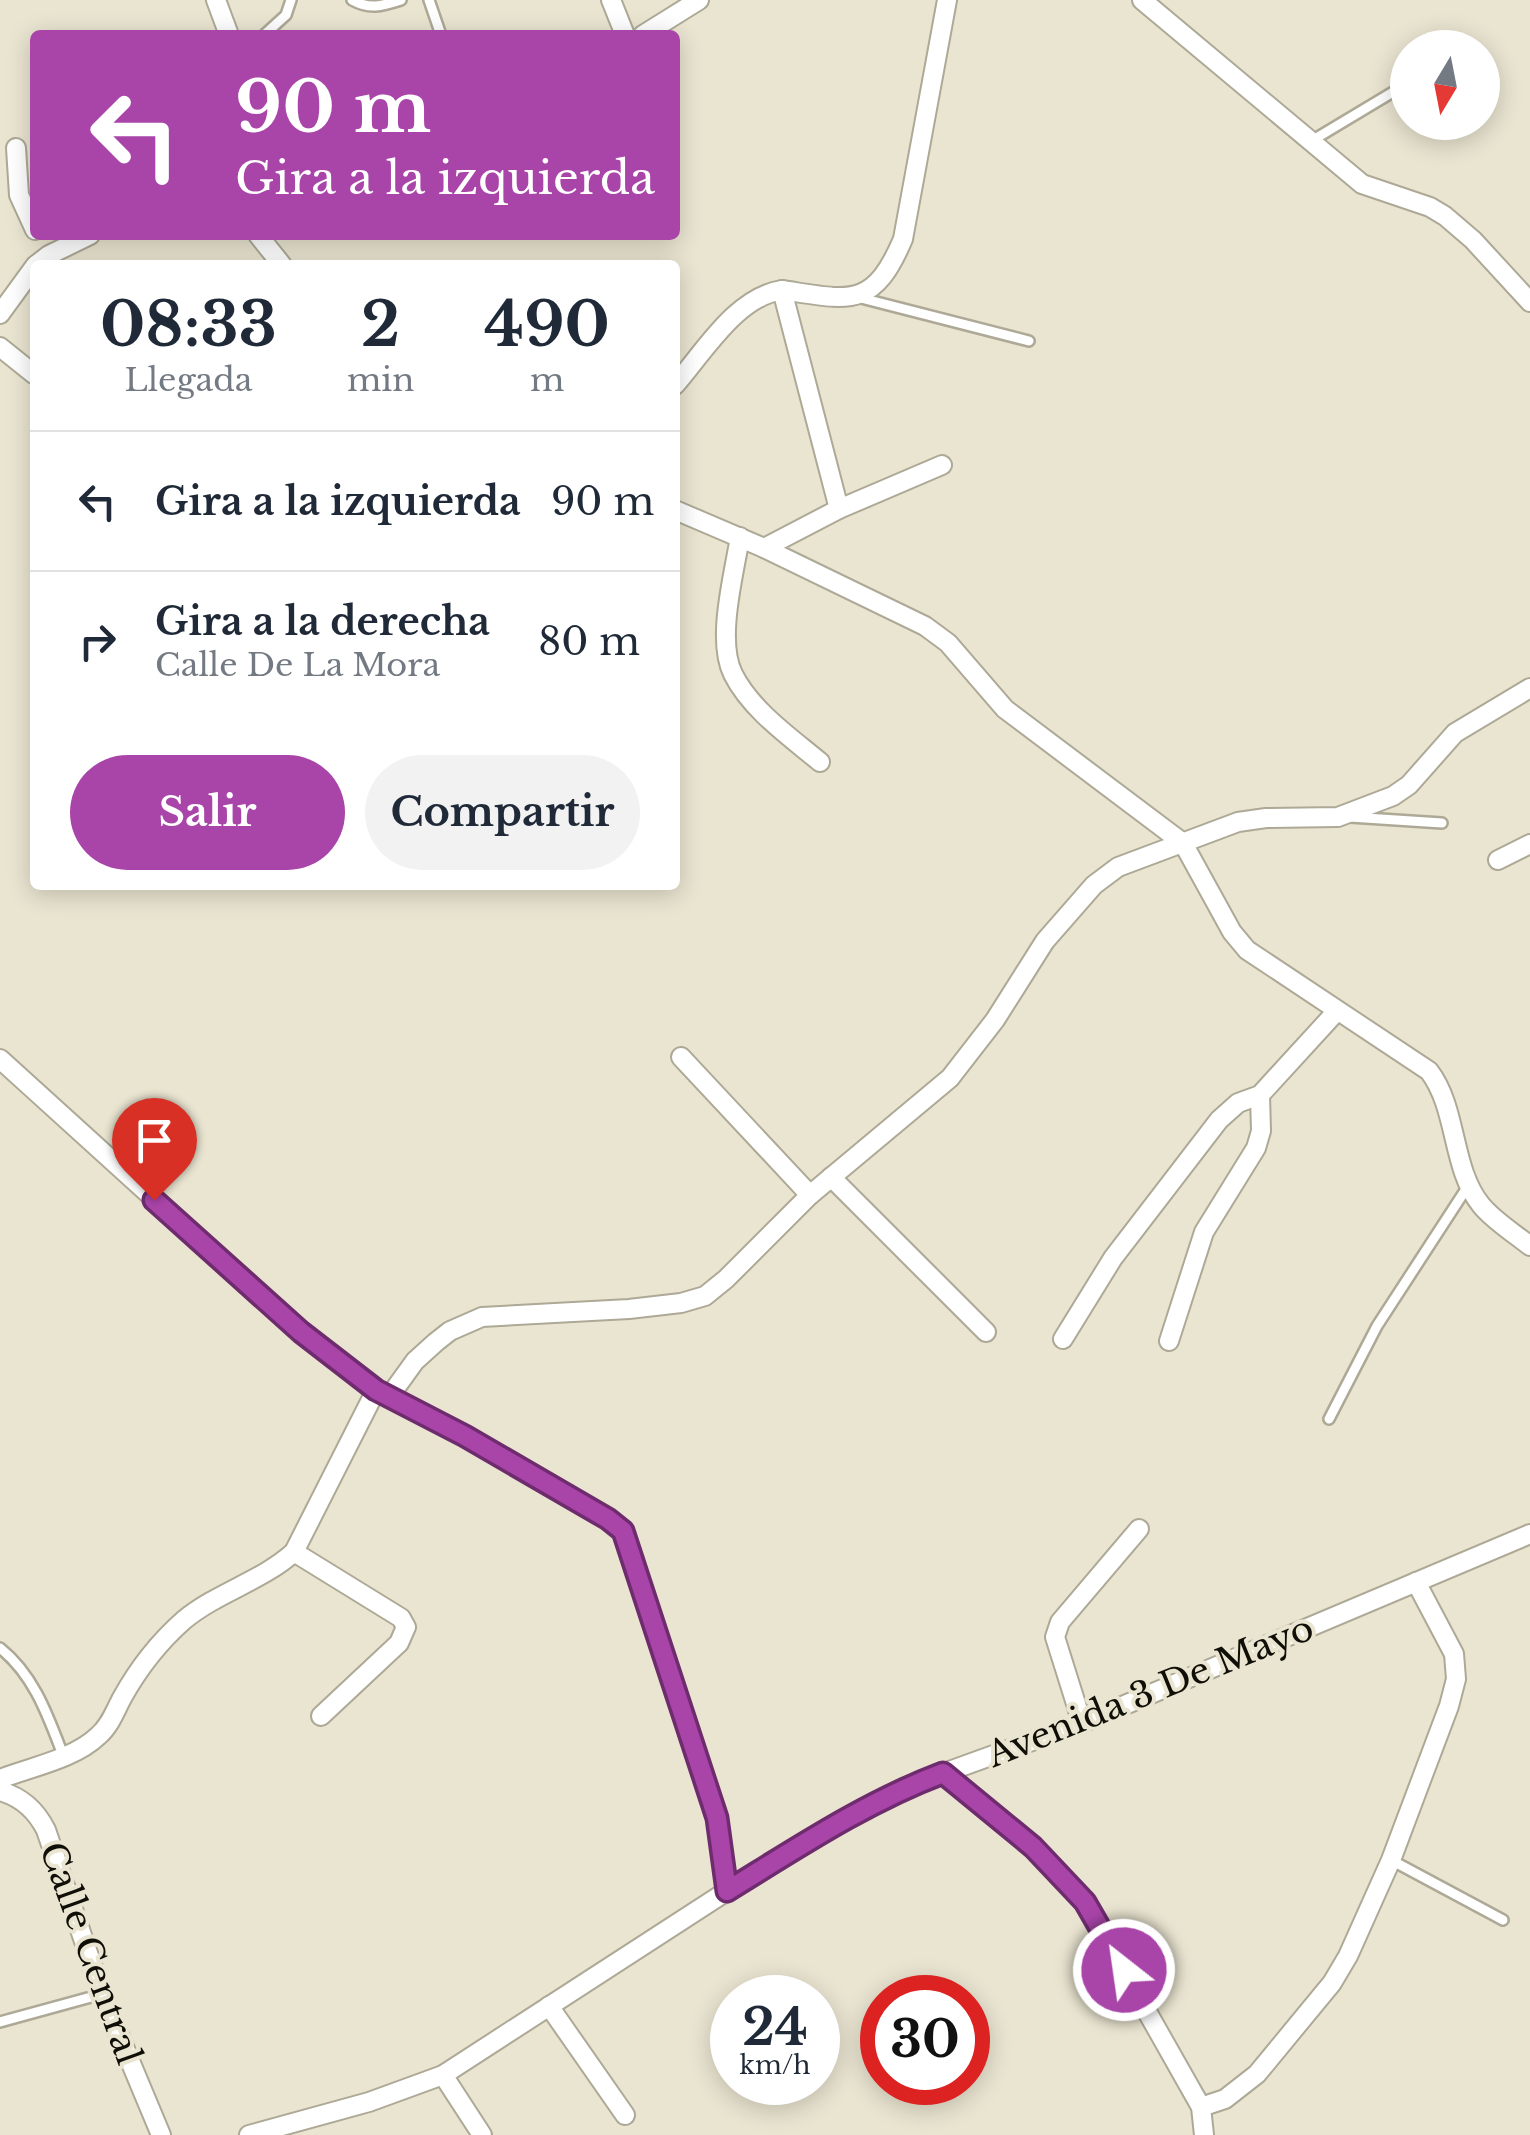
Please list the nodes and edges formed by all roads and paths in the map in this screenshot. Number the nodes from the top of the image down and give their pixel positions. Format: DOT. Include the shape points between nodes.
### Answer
graph roads {
  1 [pos="216,0"];
  2 [pos="291,0"];
  3 [pos="352,0"];
  4 [pos="402,0"];
  5 [pos="428,0"];
  6 [pos="612,0"];
  7 [pos="699,0"];
  8 [pos="946,0"];
  9 [pos="1142,0"];
  10 [pos="227,30"];
  11 [pos="270,30"];
  12 [pos="438,30"];
  13 [pos="622,30"];
  14 [pos="650,30"];
  15 [pos="1390,94"];
  16 [pos="1312,140"];
  17 [pos="16,148"];
  18 [pos="30,219"];
  19 [pos="81,240"];
  20 [pos="262,240"];
  21 [pos="44,260"];
  22 [pos="278,260"];
  23 [pos="30,275"];
  24 [pos="782,290"];
  25 [pos="856,297"];
  26 [pos="1530,302"];
  27 [pos="0,314"];
  28 [pos="1029,341"];
  29 [pos="0,346"];
  30 [pos="30,371"];
  31 [pos="680,379"];
  32 [pos="942,466"];
  33 [pos="838,508"];
  34 [pos="680,512"];
  35 [pos="740,537"];
  36 [pos="764,548"];
  37 [pos="1530,688"];
  38 [pos="820,762"];
  39 [pos="1338,817"];
  40 [pos="1442,823"];
  41 [pos="1184,844"];
  42 [pos="1530,844"];
  43 [pos="1498,860"];
  44 [pos="1336,1012"];
  45 [pos="681,1056"];
  46 [pos="0,1059"];
  47 [pos="1260,1095"];
  48 [pos="832,1177"];
  49 [pos="1469,1184"];
  50 [pos="810,1195"];
  51 [pos="1530,1246"];
  52 [pos="986,1332"];
  53 [pos="1063,1339"];
  54 [pos="1169,1341"];
  55 [pos="382,1394"];
  56 [pos="1329,1419"];
  57 [pos="1139,1529"];
  58 [pos="1530,1534"];
  59 [pos="294,1552"];
  60 [pos="1416,1582"];
  61 [pos="0,1648"];
  62 [pos="321,1716"];
  63 [pos="1082,1724"];
  64 [pos="63,1755"];
  65 [pos="943,1773"];
  66 [pos="0,1778"];
  67 [pos="0,1792"];
  68 [pos="1391,1860"];
  69 [pos="727,1891"];
  70 [pos="1503,1920"];
  71 [pos="102,1994"];
  72 [pos="548,2006"];
  73 [pos="0,2022"];
  74 [pos="443,2076"];
  75 [pos="1201,2106"];
  76 [pos="626,2115"];
  77 [pos="160,2135"];
  78 [pos="249,2135"];
  79 [pos="482,2135"];
  80 [pos="1204,2135"];
  1 -- 10 [label="street"];
  2 -- 11 [label="lane"];
  3 -- 4 [label="lane" via="376,7"];
  5 -- 12 [label="lane"];
  6 -- 13 [label="street"];
  7 -- 14 [label="street"];
  8 -- 25 [label="street" via="903,239 882,278"];
  9 -- 16 [label="street"];
  15 -- 16 [label="lane"];
  16 -- 26 [label="street" via="1362,184 1445,216"];
  17 -- 18 [label="street" via="19,195"];
  19 -- 21 [label="street"];
  20 -- 22 [label="street"];
  23 -- 27 [label="street"];
  24 -- 25 [label="street"];
  24 -- 31 [label="street" via="736,314"];
  24 -- 33 [label="street"];
  25 -- 28 [label="lane"];
  29 -- 30 [label="street"];
  32 -- 33 [label="street"];
  33 -- 36 [label="street"];
  34 -- 35 [label="street"];
  35 -- 36 [label="street"];
  35 -- 38 [label="street" via="729,604 732,672 778,727"];
  36 -- 41 [label="street" via="925,626 1005,710"];
  37 -- 39 [label="street" via="1455,733 1393,796"];
  39 -- 40 [label="lane"];
  39 -- 41 [label="street" via="1238,822"];
  41 -- 44 [label="street" via="1247,950"];
  41 -- 48 [label="street" via="1118,867 1094,884 1045,941 950,1078"];
  42 -- 43 [label="street"];
  44 -- 47 [label="street"];
  44 -- 49 [label="street" via="1429,1072"];
  45 -- 50 [label="street"];
  46 -- 55 [label="street" via="301,1332"];
  47 -- 53 [label="street" via="1220,1120 1113,1258"];
  47 -- 54 [label="street" via="1256,1148 1204,1232"];
  48 -- 50 [label="street"];
  48 -- 52 [label="street"];
  49 -- 51 [label="street" via="1480,1204"];
  49 -- 56 [label="lane" via="1368,1342"];
  50 -- 55 [label="street" via="704,1296 630,1309 482,1317 450,1331"];
  55 -- 59 [label="street"];
  55 -- 69 [label="street" via="623,1531 717,1818"];
  57 -- 63 [label="street" via="1060,1622 1055,1637"];
  58 -- 60 [label="street, Avenida 3 De Mayo"];
  59 -- 62 [label="street" via="406,1627 399,1644"];
  59 -- 64 [label="street" via="208,1602 166,1637 110,1724"];
  60 -- 63 [label="street, Avenida 3 De Mayo"];
  60 -- 68 [label="street" via="1454,1654 1456,1679"];
  61 -- 64 [label="lane" via="26,1674"];
  63 -- 65 [label="street, Avenida 3 De Mayo"];
  64 -- 66 [label="street"];
  65 -- 69 [label="street, Avenida 3 De Mayo" via="842,1821"];
  65 -- 75 [label="street" via="1033,1847 1085,1902"];
  67 -- 71 [label="street, Calle Central" via="39,1815"];
  68 -- 70 [label="lane"];
  68 -- 75 [label="street" via="1332,1982 1258,2074 1225,2100"];
  69 -- 72 [label="street, Avenida 3 De Mayo"];
  71 -- 73 [label="lane"];
  71 -- 77 [label="street, Calle Central"];
  72 -- 74 [label="street, Avenida 3 De Mayo"];
  72 -- 76 [label="street"];
  74 -- 78 [label="street, Avenida 3 De Mayo"];
  74 -- 79 [label="street"];
  75 -- 80 [label="street"];
}
